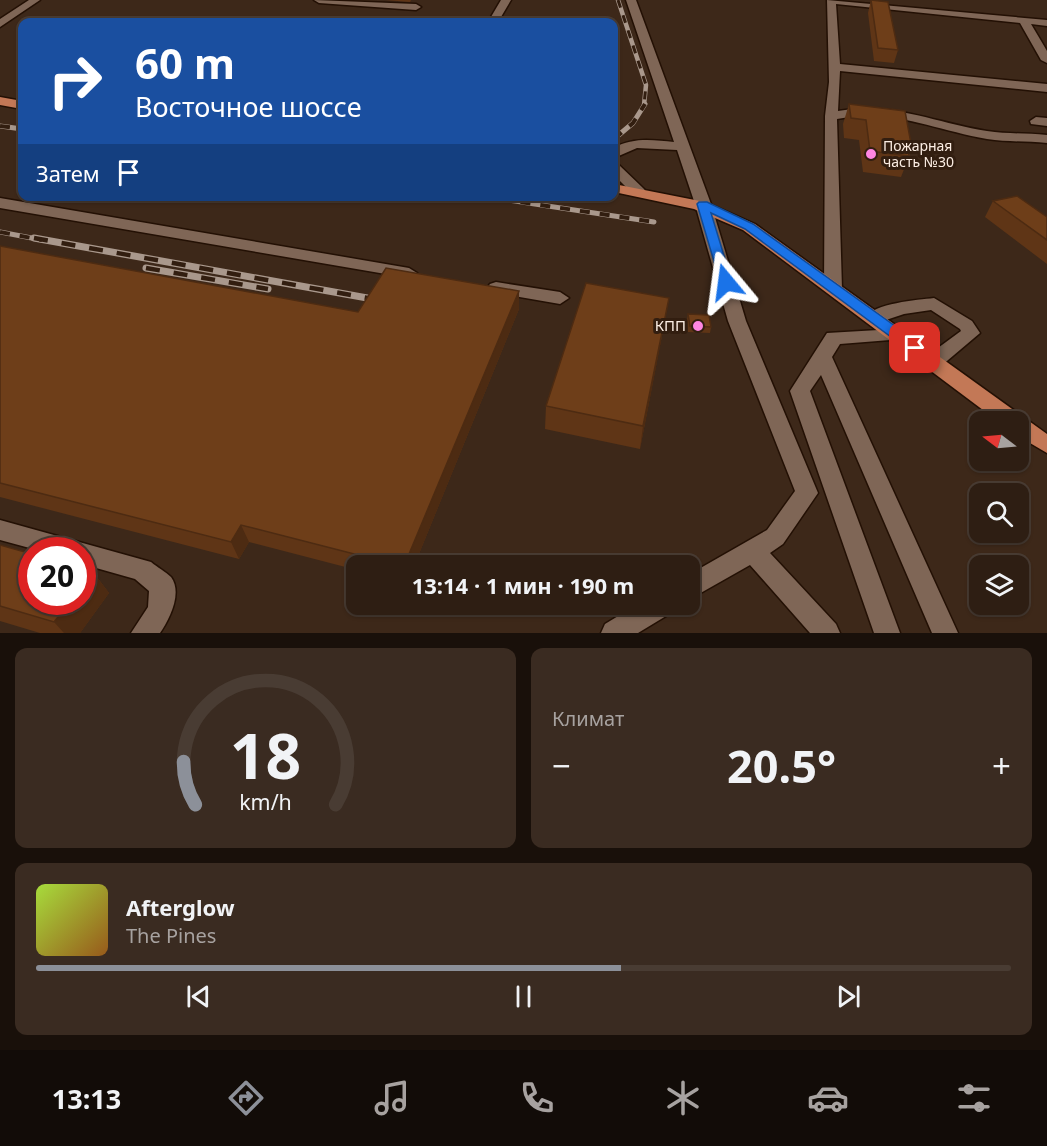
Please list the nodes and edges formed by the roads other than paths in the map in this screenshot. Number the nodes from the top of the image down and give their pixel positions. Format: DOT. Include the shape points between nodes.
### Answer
graph roads {
  1 [pos="35,0"];
  2 [pos="319,0"];
  3 [pos="506,0"];
  4 [pos="631,0"];
  5 [pos="416,7"];
  6 [pos="495,18"];
  7 [pos="1023,20"];
  8 [pos="1047,22"];
  9 [pos="0,24"];
  10 [pos="1047,60"];
  11 [pos="834,67"];
  12 [pos="1047,88"];
  13 [pos="0,101"];
  14 [pos="18,104"];
  15 [pos="831,116"];
  16 [pos="1047,139"];
  17 [pos="683,147"];
  18 [pos="618,151"];
  19 [pos="618,172"];
  20 [pos="618,189"];
  21 [pos="639,192"];
  22 [pos="0,203"];
  23 [pos="703,204"];
  24 [pos="431,276"];
  25 [pos="478,284"];
  26 [pos="833,289"];
  27 [pos="560,298"];
  28 [pos="874,318"];
  29 [pos="896,335"];
  30 [pos="823,358"];
  31 [pos="934,361"];
  32 [pos="1000,411"];
  33 [pos="1029,432"];
  34 [pos="1047,445"];
  35 [pos="0,530"];
  36 [pos="26,537"];
  37 [pos="752,550"];
  38 [pos="96,557"];
  39 [pos="700,582"];
  40 [pos="644,615"];
  41 [pos="144,633"];
  42 [pos="614,633"];
  43 [pos="827,633"];
  44 [pos="887,633"];
  45 [pos="945,633"];
  1 -- 9 [label="street"];
  2 -- 5 [label="street"];
  3 -- 6 [label="street"];
  4 -- 17 [label="street"];
  7 -- 8 [label="street"];
  7 -- 10 [label="street"];
  7 -- 11 [label="street" via="831,1"];
  11 -- 12 [label="street"];
  11 -- 15 [label="street"];
  13 -- 14 [label="main road"];
  15 -- 16 [label="street" via="854,110 884,110 987,135"];
  15 -- 26 [label="street"];
  17 -- 18 [label="street" via="635,145"];
  17 -- 23 [label="street"];
  19 -- 21 [label="street"];
  20 -- 21 [label="main road"];
  21 -- 23 [label="main road"];
  22 -- 24 [label="street"];
  23 -- 26 [label="main road" via="749,227"];
  23 -- 37 [label="street" via="737,321 807,493 775,537"];
  25 -- 27 [label="street"];
  26 -- 28 [label="main road"];
  28 -- 29 [label="main road"];
  28 -- 31 [label="street" via="901,308 934,304 966,325 971,333"];
  29 -- 30 [label="street" via="834,338"];
  29 -- 31 [label="main road"];
  30 -- 44 [label="street" via="800,391"];
  30 -- 45 [label="street"];
  31 -- 32 [label="main road"];
  33 -- 34 [label="main road"];
  35 -- 36 [label="street"];
  37 -- 39 [label="street"];
  37 -- 43 [label="street"];
  38 -- 41 [label="street" via="142,570 162,586 160,611"];
  40 -- 42 [label="street"];
}
